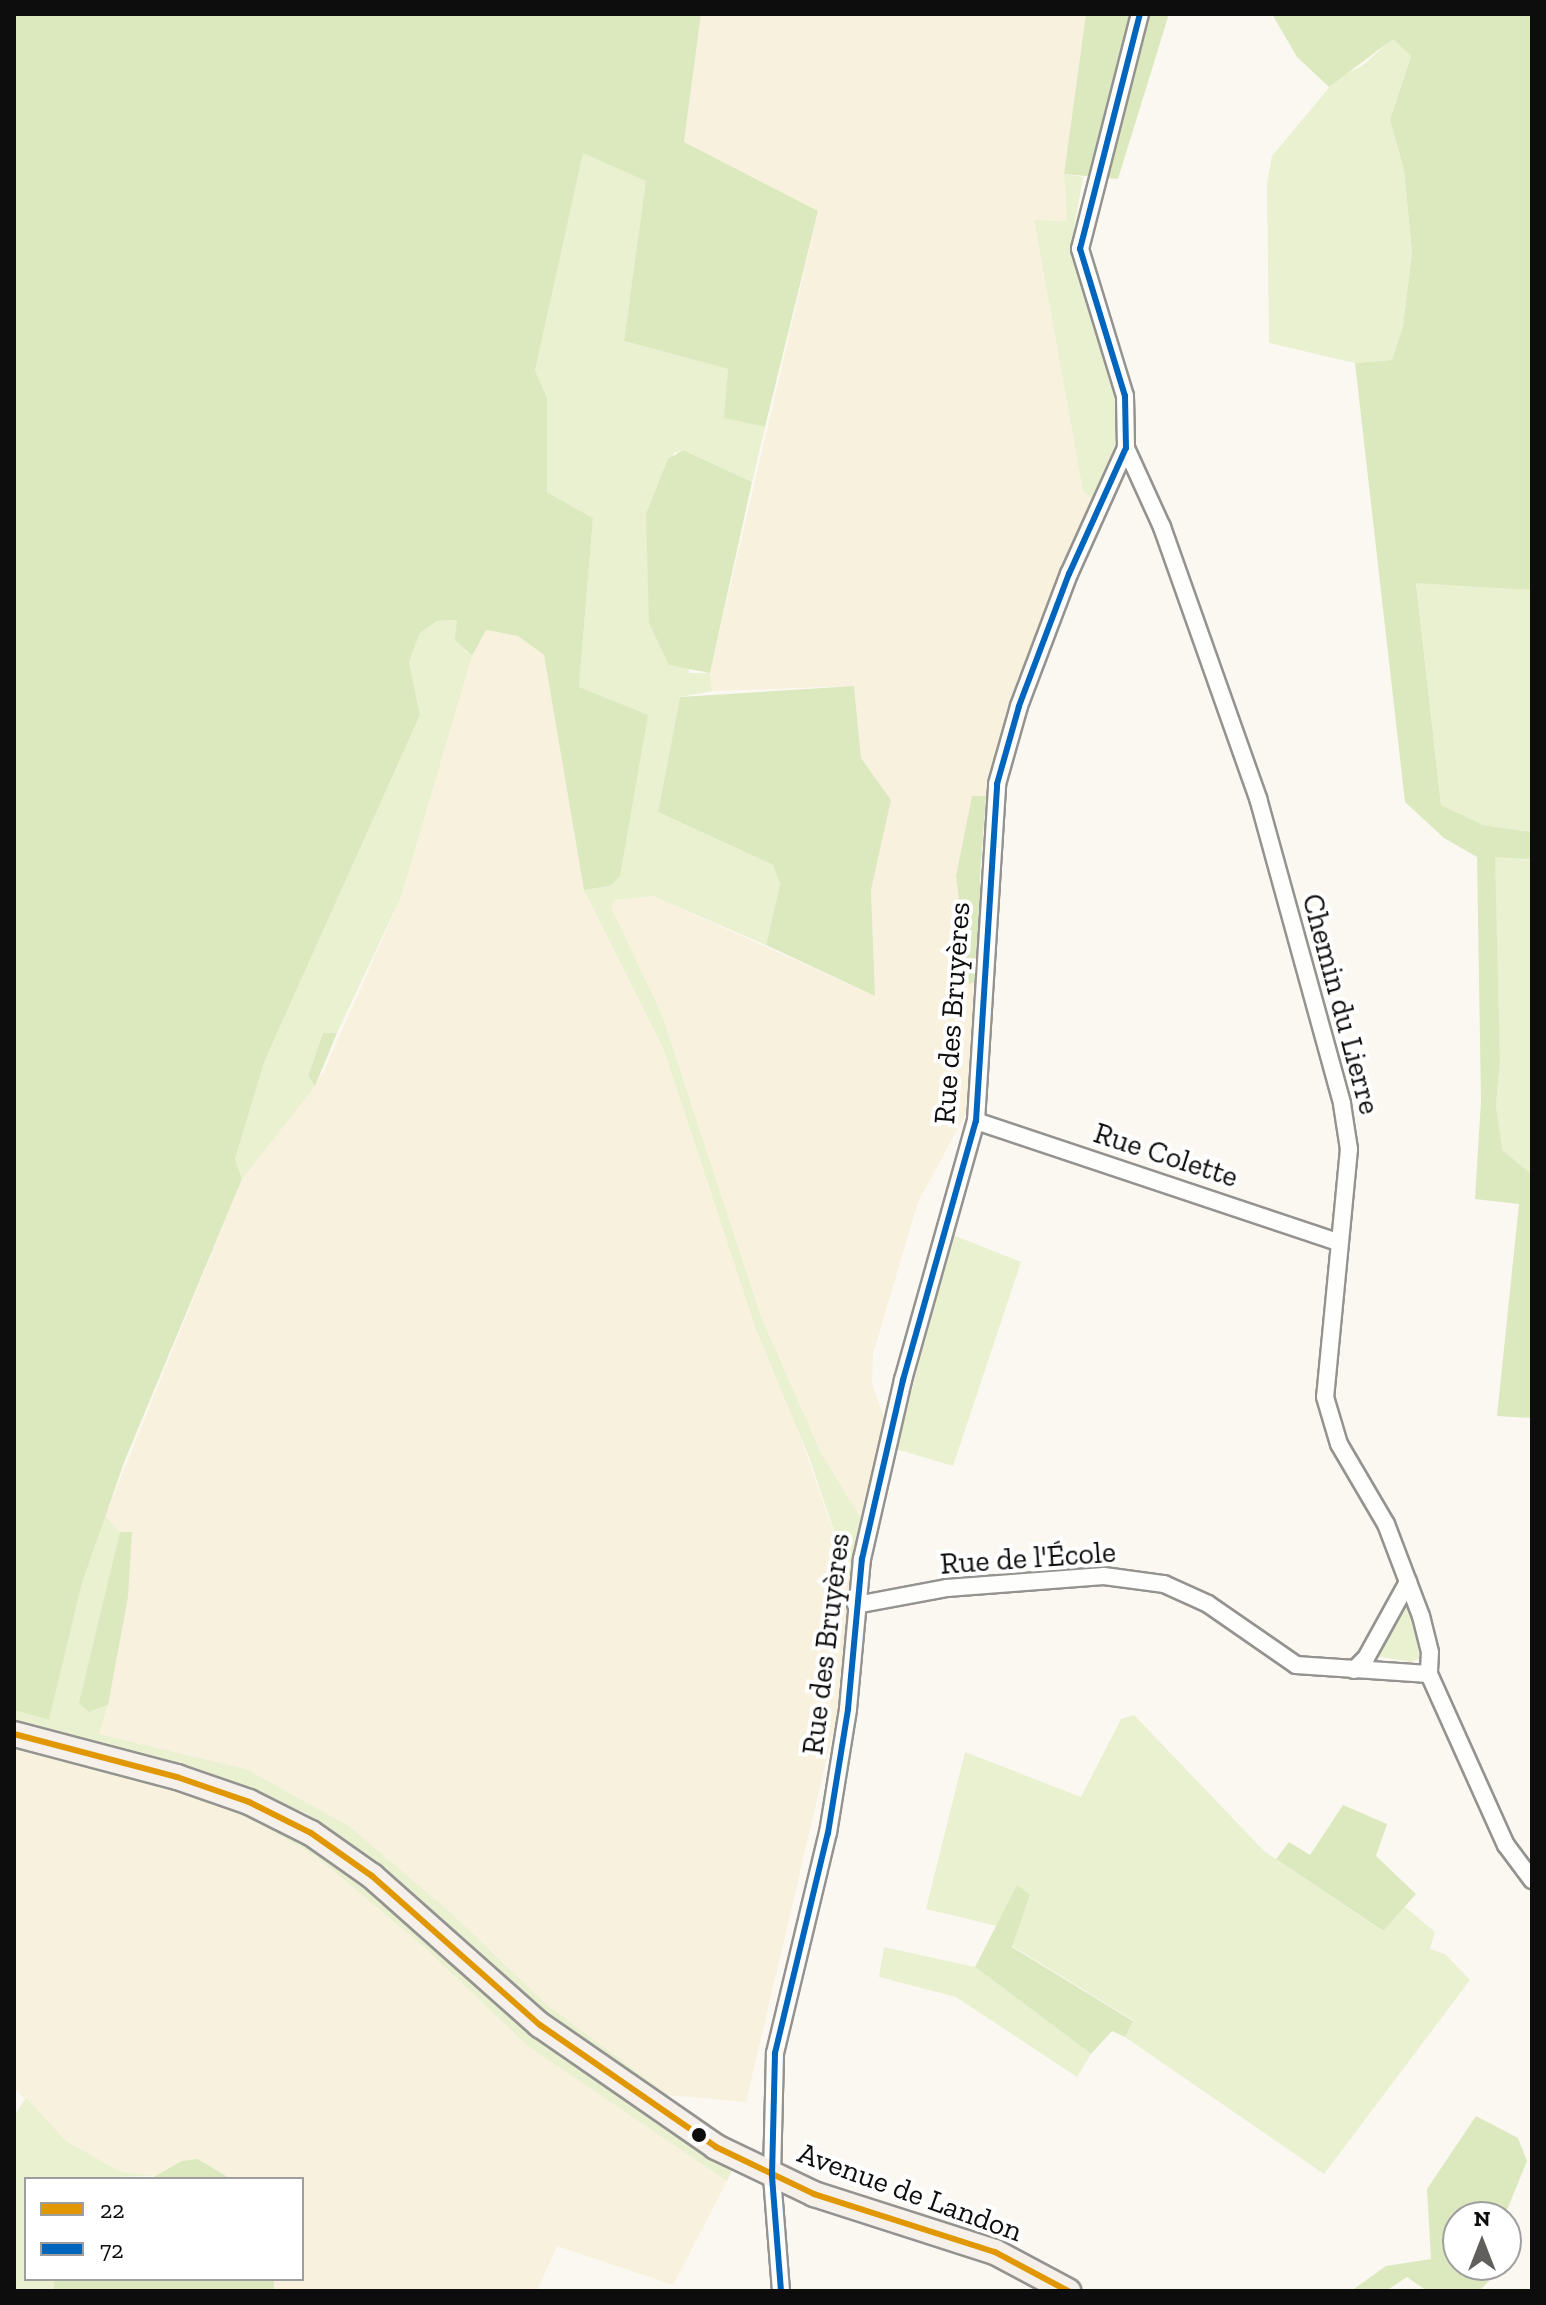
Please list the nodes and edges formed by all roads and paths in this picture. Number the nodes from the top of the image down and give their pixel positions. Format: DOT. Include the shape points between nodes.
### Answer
graph roads {
  1 [pos="1140,14"];
  2 [pos="1126,448"];
  3 [pos="976,1121"];
  4 [pos="1338,1242"];
  5 [pos="1408,1582"];
  6 [pos="856,1605"];
  7 [pos="1354,1670"];
  8 [pos="1429,1674"];
  9 [pos="14,1734"];
  10 [pos="1532,1880"];
  11 [pos="772,2176"];
  12 [pos="781,2291"];
  13 [pos="1068,2291"];
  1 -- 2 [label="street, Rue des Bruyères" via="1080,249 1125,396"];
  2 -- 3 [label="street, Rue des Bruyères" via="1019,706 997,784"];
  2 -- 4 [label="street, Chemin du Lierre" via="1162,527 1258,798 1342,1104 1349,1149"];
  3 -- 4 [label="street, Rue Colette"];
  3 -- 6 [label="street, Rue des Bruyères" via="903,1380"];
  4 -- 5 [label="street, Chemin du Lierre" via="1325,1397 1339,1444 1386,1524"];
  5 -- 7 [label="street" via="1373,1647"];
  5 -- 8 [label="street, Chemin du Lierre" via="1430,1652"];
  6 -- 7 [label="street, Rue de l'École" via="947,1588 1104,1576 1164,1584 1208,1604 1296,1665"];
  6 -- 11 [label="street, Rue des Bruyères" via="848,1709 828,1833 775,2053"];
  7 -- 8 [label="street, Rue de l'École"];
  8 -- 10 [label="street" via="1506,1845"];
  9 -- 11 [label="street, Avenue de Landon" via="177,1777 249,1802 311,1833 372,1876 540,2025 716,2147"];
  11 -- 12 [label="street, Rue des Bruyères"];
  11 -- 13 [label="street, Avenue de Landon" via="995,2252"];
}
